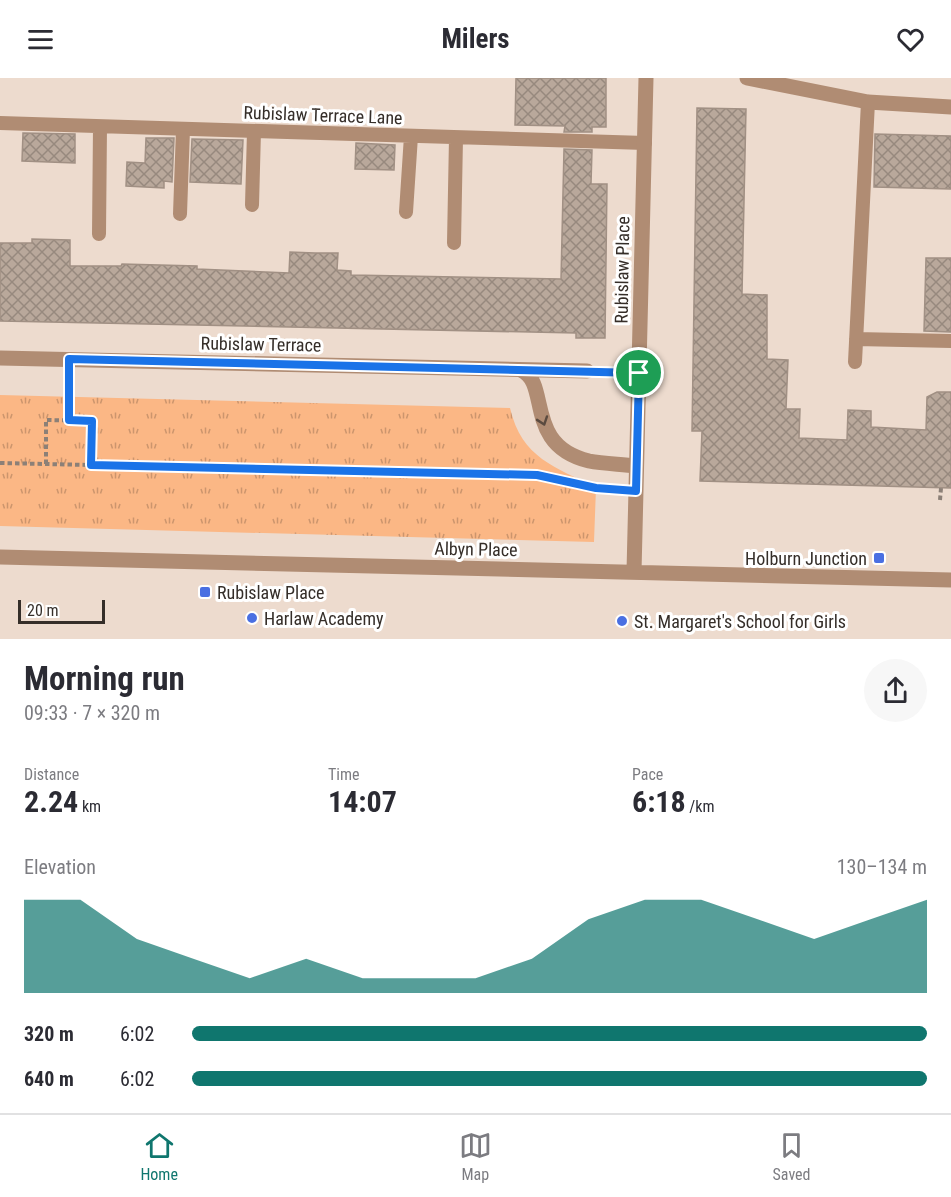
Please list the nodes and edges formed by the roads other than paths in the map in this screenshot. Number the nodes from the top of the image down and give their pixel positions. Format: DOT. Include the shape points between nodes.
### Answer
graph roads {
  1 [pos="646,78"];
  2 [pos="747,78"];
  3 [pos="778,82"];
  4 [pos="868,102"];
  5 [pos="951,107"];
  6 [pos="0,123"];
  7 [pos="100,126"];
  8 [pos="183,129"];
  9 [pos="254,131"];
  10 [pos="411,136"];
  11 [pos="456,138"];
  12 [pos="645,143"];
  13 [pos="252,205"];
  14 [pos="406,212"];
  15 [pos="180,214"];
  16 [pos="99,234"];
  17 [pos="454,243"];
  18 [pos="856,339"];
  19 [pos="951,341"];
  20 [pos="0,358"];
  21 [pos="855,362"];
  22 [pos="521,370"];
  23 [pos="587,371"];
  24 [pos="636,466"];
  25 [pos="0,556"];
  26 [pos="634,572"];
  27 [pos="951,580"];
  1 -- 12 [label="street, Rubislaw Place"];
  2 -- 3 [label="street"];
  3 -- 4 [label="street"];
  4 -- 5 [label="street"];
  4 -- 18 [label="lane"];
  6 -- 7 [label="lane, Rubislaw Terrace Lane"];
  7 -- 8 [label="lane, Rubislaw Terrace Lane"];
  7 -- 16 [label="lane"];
  8 -- 9 [label="lane, Rubislaw Terrace Lane"];
  8 -- 15 [label="lane"];
  9 -- 10 [label="lane, Rubislaw Terrace Lane"];
  9 -- 13 [label="lane"];
  10 -- 11 [label="lane, Rubislaw Terrace Lane"];
  10 -- 14 [label="lane"];
  11 -- 12 [label="lane, Rubislaw Terrace Lane"];
  11 -- 17 [label="lane"];
  12 -- 24 [label="street, Rubislaw Place"];
  18 -- 19 [label="lane"];
  18 -- 21 [label="lane"];
  20 -- 22 [label="street, Rubislaw Terrace"];
  22 -- 23 [label="street, Rubislaw Terrace"];
  22 -- 24 [label="street, one-way" via="534,382 546,429 561,447 588,461"];
  24 -- 26 [label="street, Rubislaw Place"];
  25 -- 26 [label="street, Albyn Place"];
  26 -- 27 [label="street, Albyn Place"];
}
